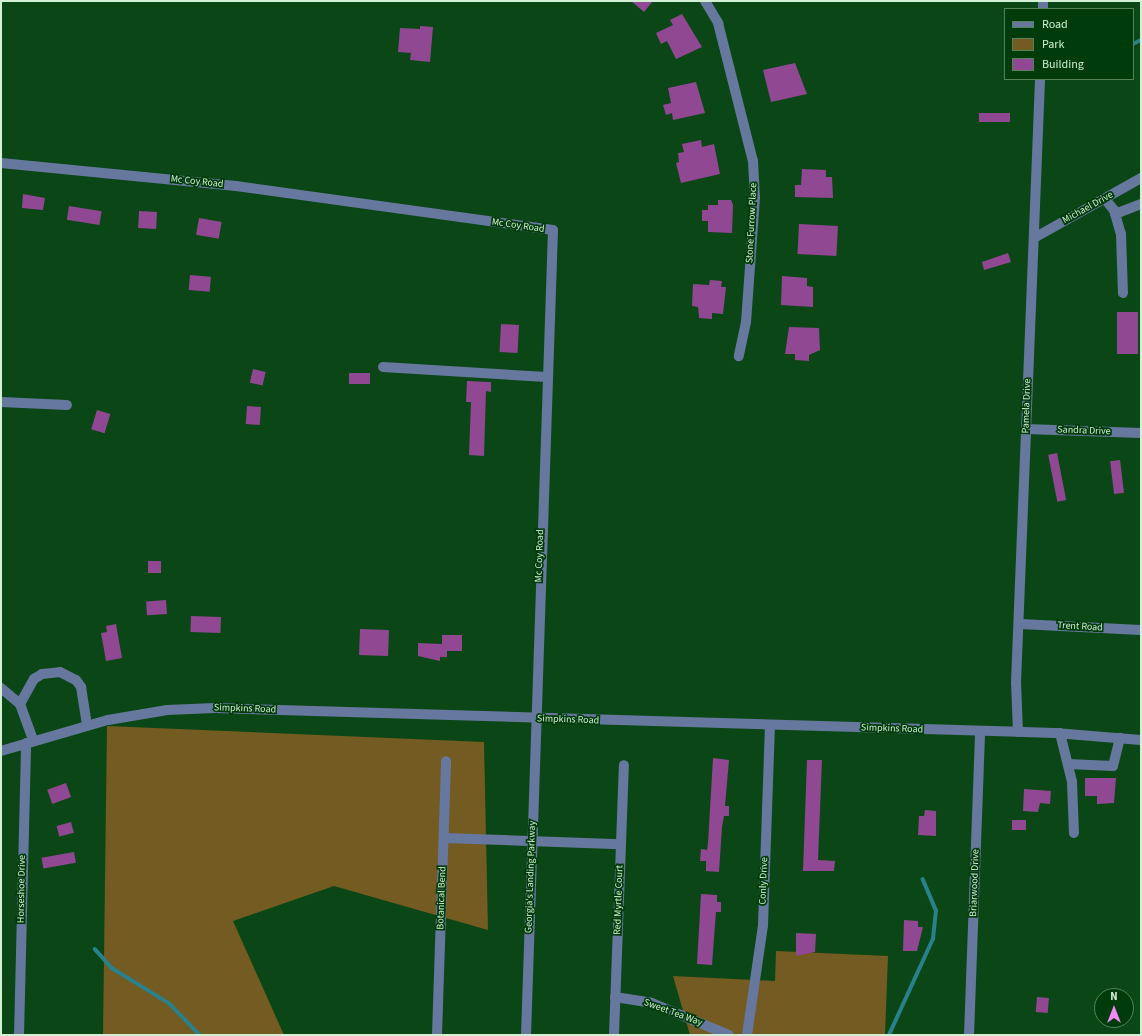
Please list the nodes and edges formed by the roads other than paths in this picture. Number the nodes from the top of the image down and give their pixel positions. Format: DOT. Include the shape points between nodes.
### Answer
graph roads {
  1 [pos="705,1"];
  2 [pos="1040,80"];
  3 [pos="1,163"];
  4 [pos="1141,178"];
  5 [pos="1105,199"];
  6 [pos="1141,204"];
  7 [pos="1115,214"];
  8 [pos="1034,238"];
  9 [pos="1123,293"];
  10 [pos="738,356"];
  11 [pos="382,368"];
  12 [pos="547,377"];
  13 [pos="1,402"];
  14 [pos="67,405"];
  15 [pos="1026,429"];
  16 [pos="1141,433"];
  17 [pos="1020,624"];
  18 [pos="1141,630"];
  19 [pos="1,688"];
  20 [pos="20,704"];
  21 [pos="534,719"];
  22 [pos="770,725"];
  23 [pos="87,726"];
  24 [pos="980,731"];
  25 [pos="1018,732"];
  26 [pos="1060,733"];
  27 [pos="1120,738"];
  28 [pos="1141,740"];
  29 [pos="30,741"];
  30 [pos="1,751"];
  31 [pos="446,761"];
  32 [pos="1068,764"];
  33 [pos="624,765"];
  34 [pos="1074,833"];
  35 [pos="444,838"];
  36 [pos="533,842"];
  37 [pos="620,844"];
  38 [pos="615,997"];
  39 [pos="18,1035"];
  40 [pos="437,1035"];
  41 [pos="526,1035"];
  42 [pos="614,1035"];
  43 [pos="730,1035"];
  44 [pos="747,1035"];
  45 [pos="969,1035"];
  1 -- 10 [label="street, Stone Furrow Place" via="718,23 753,161 755,197 747,314"];
  2 -- 8 [label="street, Pamela Drive"];
  3 -- 12 [label="street, Mc Coy Road" via="236,186 553,230"];
  4 -- 5 [label="street, Michael Drive"];
  5 -- 7 [label="street"];
  5 -- 8 [label="street, Michael Drive"];
  6 -- 7 [label="street"];
  7 -- 9 [label="street" via="1121,234"];
  8 -- 15 [label="street, Pamela Drive"];
  11 -- 12 [label="street"];
  12 -- 21 [label="street, Mc Coy Road"];
  13 -- 14 [label="street"];
  15 -- 16 [label="street, Sandra Drive"];
  15 -- 17 [label="street, Pamela Drive"];
  17 -- 18 [label="street, Trent Road"];
  17 -- 25 [label="street, Pamela Drive"];
  19 -- 20 [label="street"];
  20 -- 23 [label="street" via="34,679 42,674 60,672 76,680 81,687"];
  20 -- 29 [label="street"];
  21 -- 22 [label="street, Simpkins Road"];
  21 -- 23 [label="street, Simpkins Road" via="214,708 167,710"];
  21 -- 36 [label="street, Georgia's Landing Parkway"];
  22 -- 24 [label="street, Simpkins Road"];
  22 -- 44 [label="street, Conly Drive" via="763,925"];
  23 -- 29 [label="street, Simpkins Road"];
  24 -- 25 [label="street, Simpkins Road"];
  24 -- 45 [label="street, Briarwood Drive"];
  25 -- 26 [label="street, Simpkins Road"];
  26 -- 27 [label="street, Simpkins Road"];
  26 -- 32 [label="street"];
  27 -- 28 [label="street, Simpkins Road"];
  27 -- 32 [label="street" via="1113,766"];
  29 -- 30 [label="street, Simpkins Road"];
  29 -- 39 [label="street, Horseshoe Drive"];
  31 -- 35 [label="street, Botanical Bend"];
  32 -- 34 [label="street"];
  33 -- 37 [label="street, Red Myrtle Court"];
  35 -- 36 [label="street"];
  35 -- 40 [label="street, Botanical Bend"];
  36 -- 37 [label="street"];
  36 -- 41 [label="street, Georgia's Landing Parkway"];
  37 -- 38 [label="street, Red Myrtle Court"];
  38 -- 42 [label="street, Red Myrtle Court"];
  38 -- 43 [label="street, Sweet Tea Way" via="652,1003"];
}
